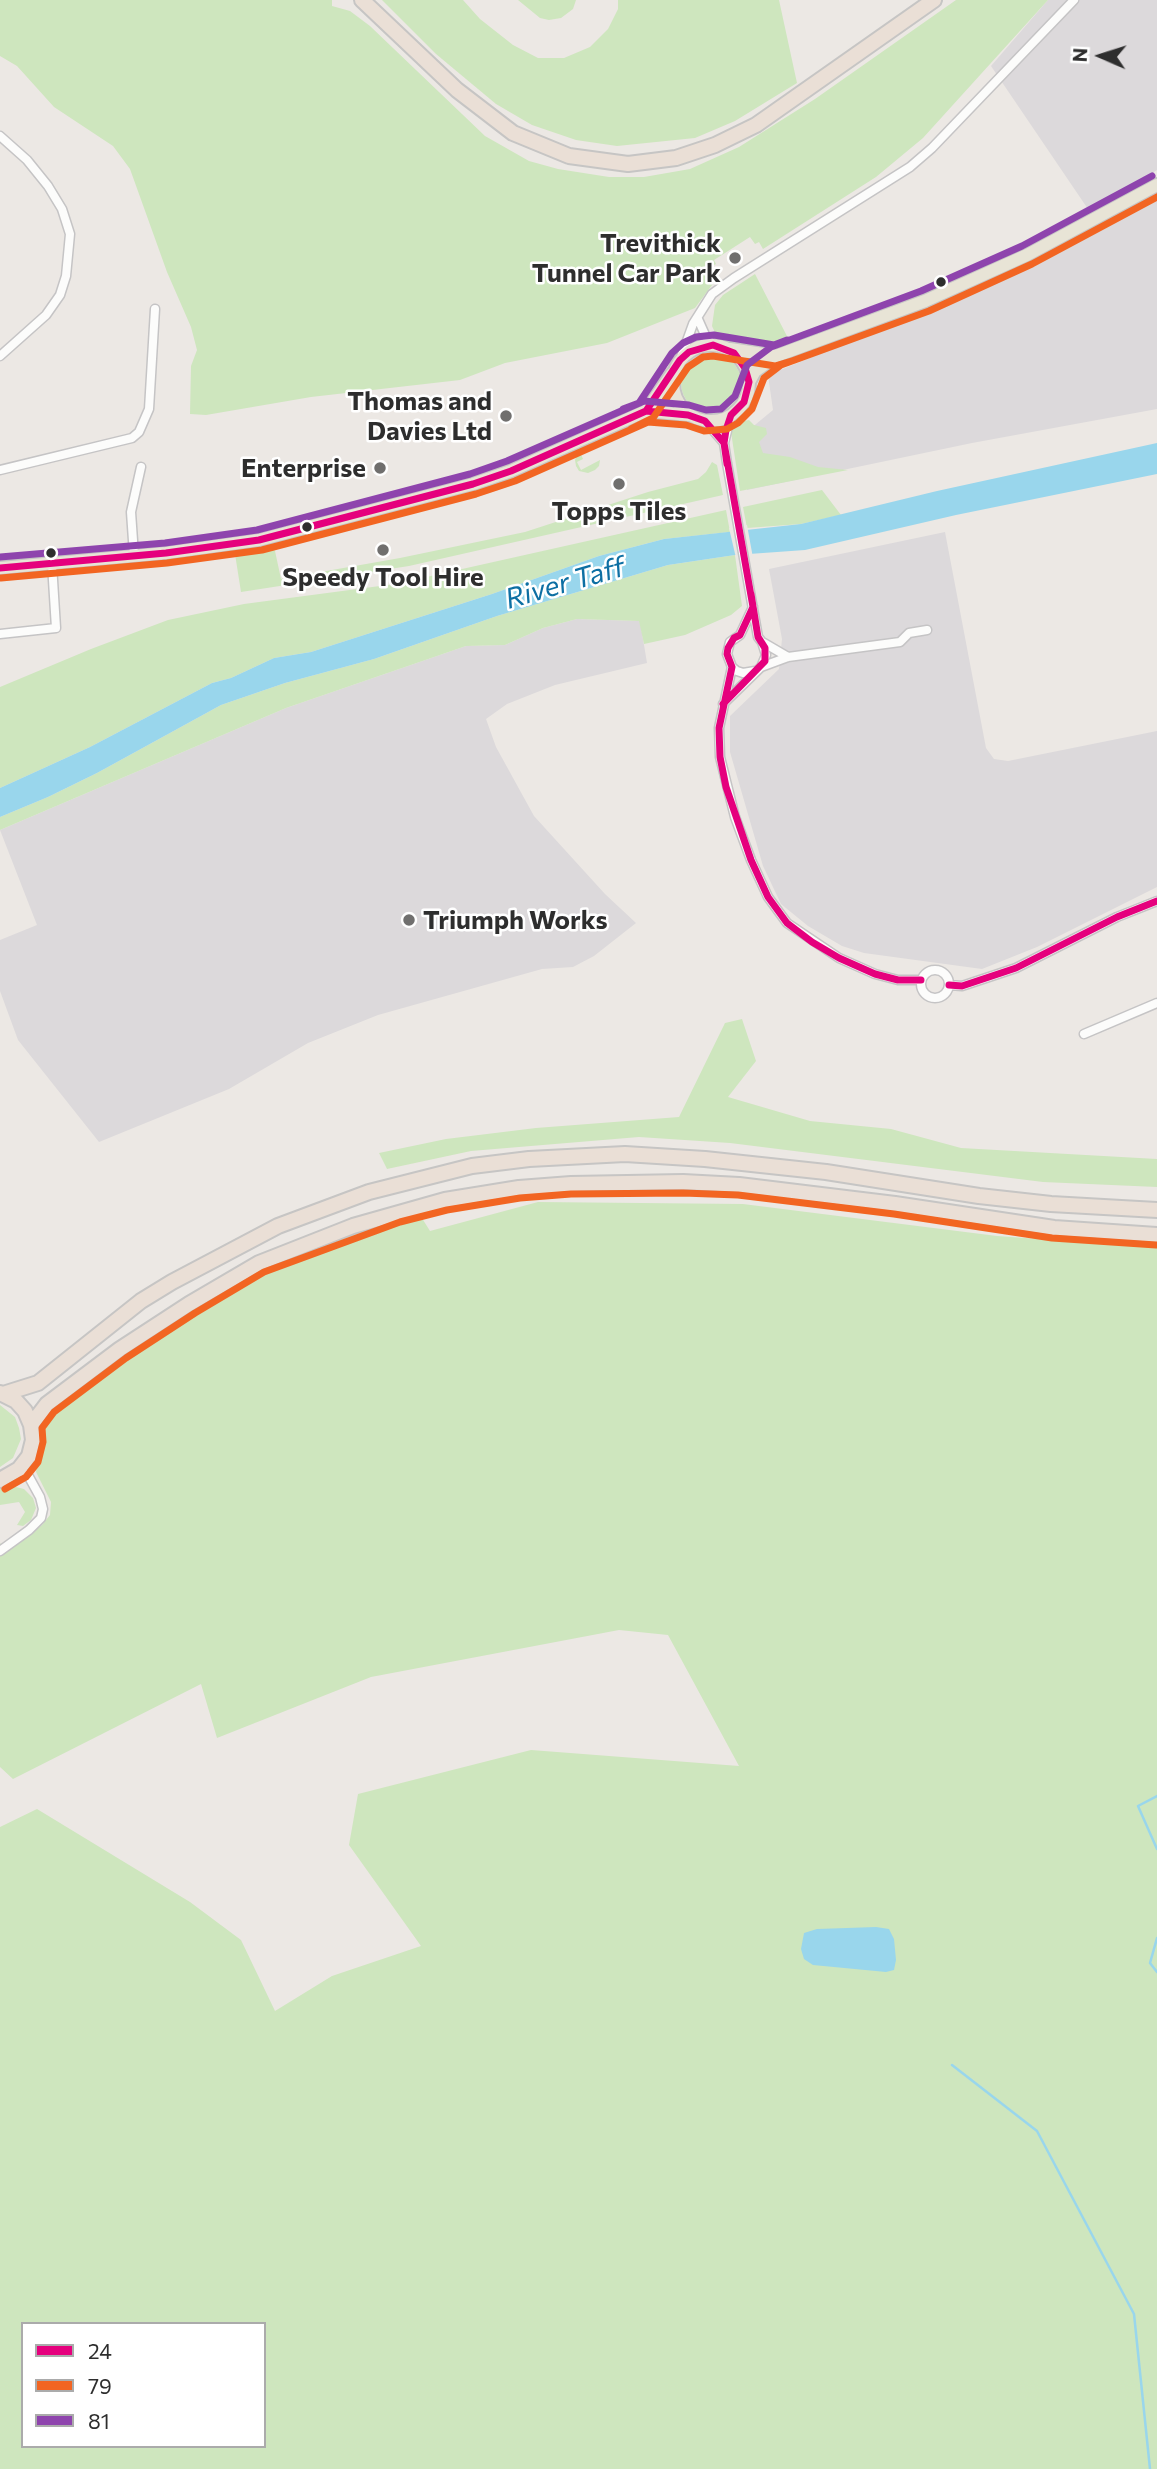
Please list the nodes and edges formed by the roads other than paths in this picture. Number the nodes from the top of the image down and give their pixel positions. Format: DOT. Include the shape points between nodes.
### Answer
graph roads {
  1 [pos="362,0"];
  2 [pos="934,0"];
  3 [pos="1074,0"];
  4 [pos="0,136"];
  5 [pos="1157,186"];
  6 [pos="155,309"];
  7 [pos="698,319"];
  8 [pos="720,347"];
  9 [pos="0,356"];
  10 [pos="776,356"];
  11 [pos="678,365"];
  12 [pos="749,382"];
  13 [pos="646,411"];
  14 [pos="688,415"];
  15 [pos="732,415"];
  16 [pos="705,421"];
  17 [pos="724,443"];
  18 [pos="141,467"];
  19 [pos="0,470"];
  20 [pos="134,555"];
  21 [pos="52,564"];
  22 [pos="0,568"];
  23 [pos="753,607"];
  24 [pos="927,630"];
  25 [pos="0,634"];
  26 [pos="740,635"];
  27 [pos="760,640"];
  28 [pos="788,657"];
  29 [pos="732,667"];
  30 [pos="759,669"];
  31 [pos="723,704"];
  32 [pos="1157,901"];
  33 [pos="921,980"];
  34 [pos="949,985"];
  35 [pos="1157,1003"];
  36 [pos="1084,1034"];
  37 [pos="1157,1210"];
  38 [pos="1157,1235"];
  39 [pos="1,1394"];
  40 [pos="32,1425"];
  41 [pos="19,1469"];
  42 [pos="0,1480"];
  43 [pos="0,1551"];
  1 -- 2 [label="highway" via="457,90 513,133 569,156 628,164 676,158 756,125"];
  3 -- 7 [label="street" via="917,161 734,278 712,294"];
  4 -- 9 [label="street" via="48,186 70,234 60,295 46,315"];
  5 -- 10 [label="main road" via="970,281"];
  6 -- 19 [label="street" via="149,409 139,432 132,438"];
  7 -- 8 [label="street" via="706,337"];
  7 -- 11 [label="street"];
  8 -- 10 [label="main road"];
  8 -- 11 [label="main road" via="700,346"];
  8 -- 12 [label="main road" via="741,360"];
  10 -- 12 [label="main road" via="755,371"];
  11 -- 13 [label="main road"];
  11 -- 14 [label="main road" via="674,394"];
  12 -- 15 [label="main road" via="744,402"];
  13 -- 14 [label="main road"];
  13 -- 20 [label="main road" via="511,471 398,506 259,540"];
  14 -- 16 [label="main road"];
  15 -- 16 [label="main road"];
  15 -- 17 [label="street"];
  16 -- 17 [label="street"];
  17 -- 23 [label="street"];
  18 -- 20 [label="street" via="131,512"];
  20 -- 21 [label="main road"];
  21 -- 22 [label="main road"];
  21 -- 25 [label="street" via="55,628"];
  23 -- 26 [label="street"];
  23 -- 27 [label="street"];
  24 -- 28 [label="street" via="909,633 900,642"];
  26 -- 27 [label="street"];
  26 -- 29 [label="street" via="728,648"];
  27 -- 28 [label="street"];
  27 -- 30 [label="street" via="766,655"];
  28 -- 30 [label="street"];
  29 -- 30 [label="street" via="743,673"];
  29 -- 31 [label="street"];
  30 -- 31 [label="street"];
  31 -- 33 [label="street" via="720,757 726,787 768,897 787,923 839,958 875,974"];
  32 -- 34 [label="street" via="1016,968 961,986"];
  33 -- 34 [label="street" via="926,972 938,970 947,976"];
  33 -- 34 [label="street" via="922,990 933,998 942,996"];
  35 -- 36 [label="street"];
  37 -- 39 [label="highway" via="991,1197 705,1159 625,1154 472,1166 369,1192 278,1226 142,1301 38,1383"];
  38 -- 40 [label="highway" via="1054,1228 895,1204 683,1182 572,1184 458,1198 353,1226 259,1264 120,1349 47,1404"];
  39 -- 40 [label="highway" via="16,1401"];
  40 -- 41 [label="highway" via="32,1448"];
  41 -- 42 [label="highway"];
  41 -- 43 [label="street" via="40,1497 41,1518"];
}
